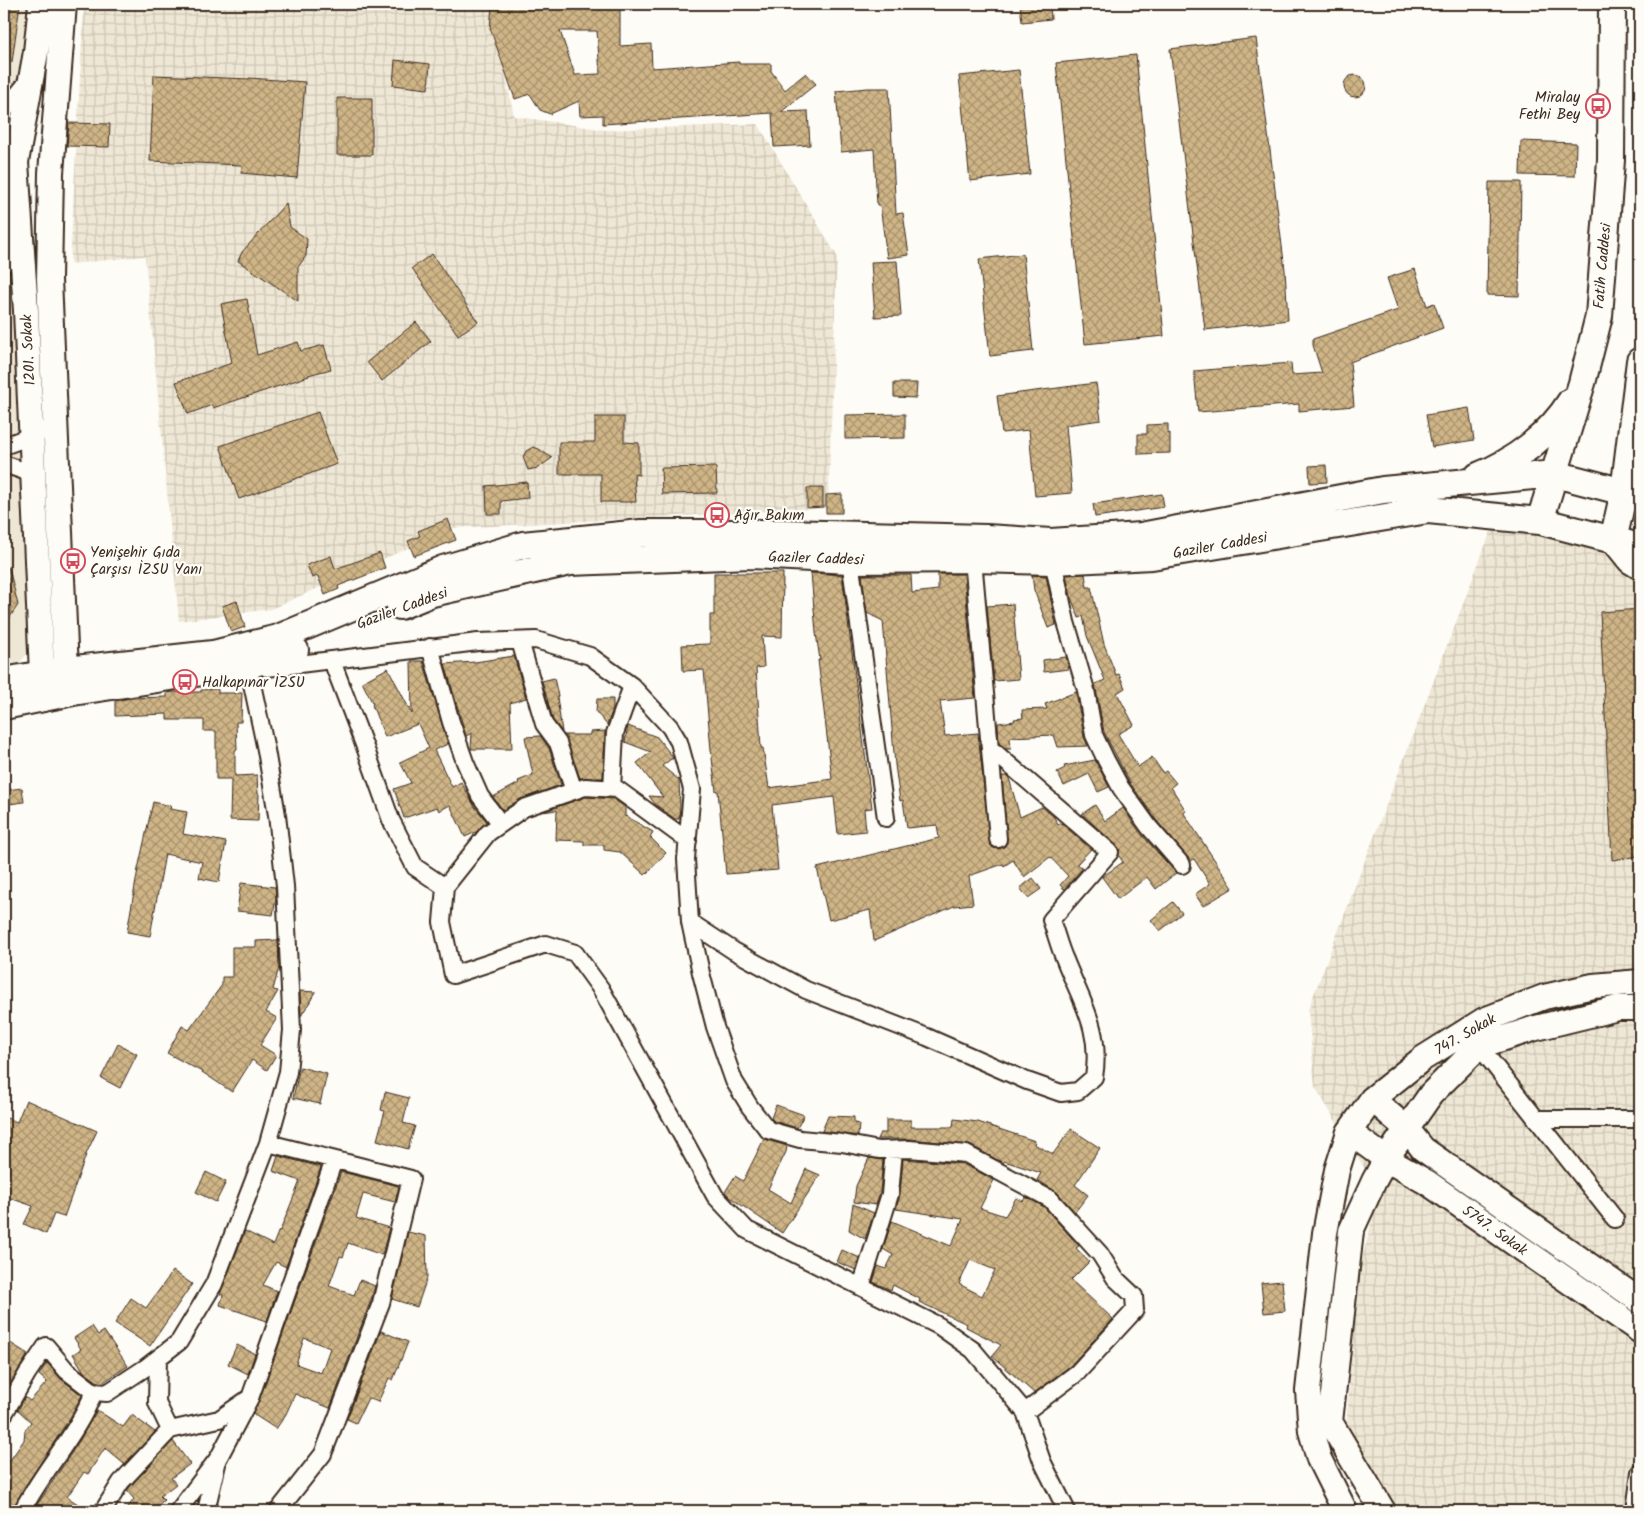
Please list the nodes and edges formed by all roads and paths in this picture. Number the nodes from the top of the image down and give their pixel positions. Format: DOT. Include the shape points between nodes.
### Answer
graph roads {
  1 [pos="40,4"];
  2 [pos="64,4"];
  3 [pos="1612,4"];
  4 [pos="31,77"];
  5 [pos="4,111"];
  6 [pos="10,159"];
  7 [pos="4,264"];
  8 [pos="49,278"];
  9 [pos="1640,361"];
  10 [pos="1582,383"];
  11 [pos="55,427"];
  12 [pos="1637,427"];
  13 [pos="32,434"];
  14 [pos="4,446"];
  15 [pos="4,464"];
  16 [pos="33,474"];
  17 [pos="1554,474"];
  18 [pos="1458,484"];
  19 [pos="1632,495"];
  20 [pos="1540,521"];
  21 [pos="1613,540"];
  22 [pos="1640,547"];
  23 [pos="972,559"];
  24 [pos="850,560"];
  25 [pos="1053,561"];
  26 [pos="1640,567"];
  27 [pos="520,641"];
  28 [pos="430,647"];
  29 [pos="332,661"];
  30 [pos="249,668"];
  31 [pos="4,680"];
  32 [pos="57,683"];
  33 [pos="632,686"];
  34 [pos="4,706"];
  35 [pos="990,748"];
  36 [pos="612,789"];
  37 [pos="574,791"];
  38 [pos="886,818"];
  39 [pos="501,824"];
  40 [pos="998,839"];
  41 [pos="688,841"];
  42 [pos="1182,865"];
  43 [pos="445,887"];
  44 [pos="690,922"];
  45 [pos="1640,982"];
  46 [pos="1640,1008"];
  47 [pos="1479,1046"];
  48 [pos="1372,1099"];
  49 [pos="1536,1119"];
  50 [pos="1640,1119"];
  51 [pos="1407,1129"];
  52 [pos="1348,1132"];
  53 [pos="268,1143"];
  54 [pos="894,1150"];
  55 [pos="1386,1159"];
  56 [pos="334,1160"];
  57 [pos="1614,1219"];
  58 [pos="861,1287"];
  59 [pos="1640,1301"];
  60 [pos="1640,1331"];
  61 [pos="158,1358"];
  62 [pos="94,1392"];
  63 [pos="250,1398"];
  64 [pos="1025,1412"];
  65 [pos="4,1414"];
  66 [pos="170,1430"];
  67 [pos="219,1457"];
  68 [pos="1640,1472"];
  69 [pos="22,1511"];
  70 [pos="103,1511"];
  71 [pos="178,1511"];
  72 [pos="206,1511"];
  73 [pos="278,1511"];
  74 [pos="1067,1511"];
  75 [pos="1345,1511"];
  76 [pos="1383,1511"];
  77 [pos="1635,1511"];
  1 -- 4 [label="main road, 1201. Sokak"];
  2 -- 8 [label="main road, 1201. Sokak" via="51,173"];
  3 -- 10 [label="main road, Fatih Caddesi" via="1611,160 1599,316"];
  4 -- 5 [label="street"];
  4 -- 6 [label="main road, 1201. Sokak"];
  6 -- 7 [label="street"];
  6 -- 8 [label="main road" via="30,212 37,274"];
  6 -- 13 [label="main road, 1201. Sokak" via="26,311"];
  8 -- 11 [label="main road, 1201. Sokak"];
  9 -- 12 [label="main road"];
  10 -- 17 [label="main road, Fatih Caddesi"];
  10 -- 18 [label="main road" via="1548,430 1525,449 1483,474"];
  11 -- 13 [label="street"];
  11 -- 32 [label="main road, 1201. Sokak"];
  12 -- 19 [label="main road"];
  13 -- 14 [label="street"];
  13 -- 16 [label="main road, 1201. Sokak"];
  15 -- 16 [label="street"];
  16 -- 32 [label="main road, 1201. Sokak"];
  17 -- 18 [label="main road, Gaziler Caddesi"];
  17 -- 19 [label="main road"];
  17 -- 20 [label="main road, Fatih Caddesi"];
  18 -- 32 [label="main road, Gaziler Caddesi" via="1383,490 1141,536 1060,541 783,532 641,533 523,545 443,569 278,638 213,654"];
  19 -- 21 [label="main road"];
  20 -- 21 [label="main road, Gaziler Caddesi"];
  20 -- 25 [label="main road, Gaziler Caddesi" via="1428,510 1152,556"];
  21 -- 22 [label="main road, Gaziler Caddesi"];
  21 -- 26 [label="main road" via="1630,561"];
  23 -- 24 [label="main road, Gaziler Caddesi"];
  23 -- 25 [label="main road, Gaziler Caddesi"];
  23 -- 35 [label="street"];
  24 -- 30 [label="main road, Gaziler Caddesi" via="751,555 570,562 432,593"];
  24 -- 38 [label="street"];
  25 -- 42 [label="street" via="1066,622 1086,690 1094,735 1121,788"];
  27 -- 28 [label="street"];
  27 -- 33 [label="street" via="536,640 590,656"];
  27 -- 37 [label="street" via="544,724 558,743"];
  28 -- 29 [label="street"];
  28 -- 39 [label="street" via="465,762 480,796"];
  29 -- 30 [label="street"];
  29 -- 43 [label="street" via="391,820 415,867"];
  30 -- 32 [label="main road, Gaziler Caddesi"];
  30 -- 53 [label="street" via="275,805 285,886 292,1030 288,1072"];
  31 -- 32 [label="main road, Gaziler Caddesi"];
  32 -- 34 [label="main road, Gaziler Caddesi"];
  33 -- 36 [label="street" via="615,733"];
  33 -- 41 [label="street" via="670,727 679,742 692,789"];
  35 -- 40 [label="street"];
  35 -- 44 [label="street" via="1110,852 1051,920 1064,960 1091,1020 1097,1060 1094,1077 1078,1091 1061,1093 1028,1081 806,990 734,951"];
  36 -- 37 [label="street" via="585,787"];
  36 -- 41 [label="street" via="618,789"];
  37 -- 39 [label="street" via="524,808"];
  39 -- 43 [label="street" via="488,833"];
  41 -- 44 [label="street"];
  43 -- 58 [label="street" via="442,922 452,975 546,944 575,953 601,990 714,1196 747,1230"];
  44 -- 54 [label="street" via="715,1027 734,1081 768,1130 800,1139"];
  45 -- 48 [label="main road, 747. Sokak" via="1593,986 1544,997 1484,1020 1422,1059"];
  46 -- 47 [label="main road, 747. Sokak" via="1609,1010"];
  47 -- 49 [label="street"];
  47 -- 51 [label="main road, 747. Sokak" via="1431,1094"];
  48 -- 51 [label="main road, 5747. Sokak"];
  48 -- 52 [label="main road, 747. Sokak"];
  49 -- 50 [label="street"];
  49 -- 57 [label="street"];
  51 -- 55 [label="main road, 747. Sokak"];
  51 -- 59 [label="main road, 5747. Sokak" via="1423,1149"];
  52 -- 55 [label="main road, 5747. Sokak"];
  52 -- 75 [label="main road, 747. Sokak" via="1324,1233 1308,1391 1311,1431 1320,1459"];
  53 -- 56 [label="street"];
  53 -- 61 [label="street" via="214,1284 179,1342"];
  54 -- 58 [label="street" via="890,1194"];
  54 -- 64 [label="street" via="966,1154 1050,1200 1100,1254 1114,1278 1134,1296 1135,1310 1077,1373"];
  55 -- 60 [label="main road, 5747. Sokak" via="1428,1183"];
  55 -- 76 [label="main road, 747. Sokak" via="1351,1231 1330,1422"];
  56 -- 63 [label="street"];
  56 -- 73 [label="street" via="411,1179 381,1304 323,1454"];
  58 -- 64 [label="street" via="939,1326 973,1350"];
  61 -- 62 [label="street" via="107,1393"];
  61 -- 66 [label="street" via="157,1403"];
  62 -- 65 [label="street" via="68,1371 46,1346"];
  62 -- 69 [label="street" via="87,1410"];
  63 -- 66 [label="street" via="219,1419"];
  63 -- 67 [label="street"];
  64 -- 74 [label="street" via="1042,1461"];
  66 -- 70 [label="street" via="121,1482"];
  67 -- 71 [label="street"];
  67 -- 72 [label="street"];
  68 -- 77 [label="street"];
}
